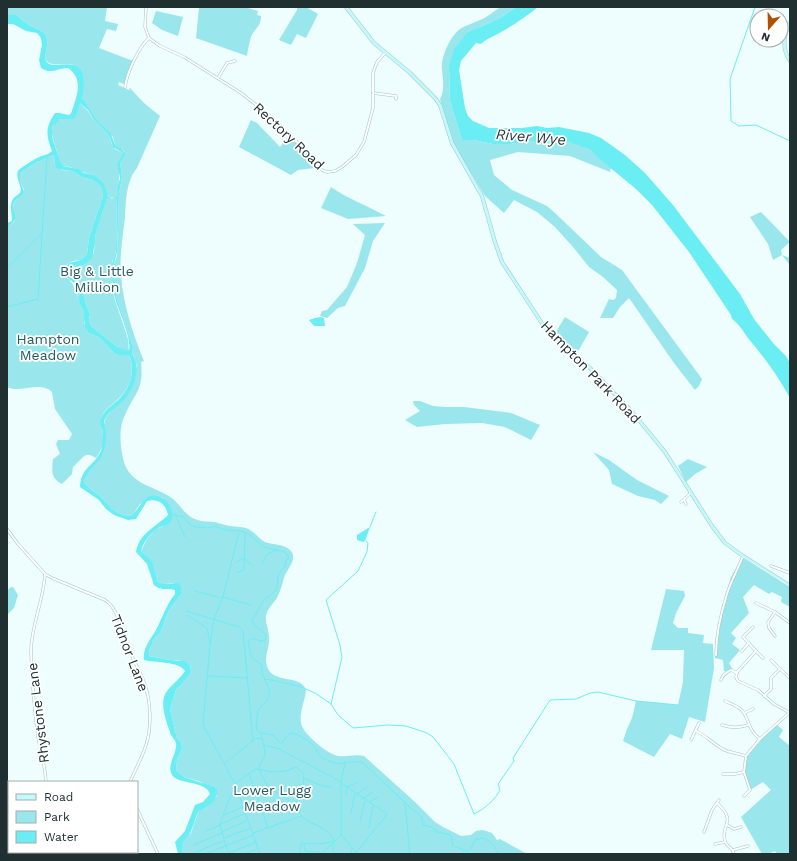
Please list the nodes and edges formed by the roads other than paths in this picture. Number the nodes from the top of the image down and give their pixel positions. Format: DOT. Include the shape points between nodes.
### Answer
graph roads {
  1 [pos="146,7"];
  2 [pos="346,7"];
  3 [pos="790,23"];
  4 [pos="149,38"];
  5 [pos="385,53"];
  6 [pos="235,61"];
  7 [pos="790,61"];
  8 [pos="218,78"];
  9 [pos="125,87"];
  10 [pos="373,93"];
  11 [pos="396,96"];
  12 [pos="691,493"];
  13 [pos="684,500"];
  14 [pos="681,502"];
  15 [pos="686,504"];
  16 [pos="7,529"];
  17 [pos="743,556"];
  18 [pos="771,566"];
  19 [pos="790,573"];
  20 [pos="45,574"];
  21 [pos="790,586"];
  22 [pos="756,603"];
  23 [pos="775,612"];
  24 [pos="790,623"];
  25 [pos="753,627"];
  26 [pos="775,636"];
  27 [pos="749,643"];
  28 [pos="742,651"];
  29 [pos="756,651"];
  30 [pos="716,655"];
  31 [pos="763,658"];
  32 [pos="771,660"];
  33 [pos="780,669"];
  34 [pos="737,673"];
  35 [pos="790,678"];
  36 [pos="721,680"];
  37 [pos="764,696"];
  38 [pos="725,701"];
  39 [pos="753,709"];
  40 [pos="744,713"];
  41 [pos="790,713"];
  42 [pos="699,723"];
  43 [pos="722,725"];
  44 [pos="748,725"];
  45 [pos="696,731"];
  46 [pos="760,739"];
  47 [pos="691,740"];
  48 [pos="746,756"];
  49 [pos="744,772"];
  50 [pos="723,774"];
  51 [pos="46,781"];
  52 [pos="130,781"];
  53 [pos="744,796"];
  54 [pos="719,800"];
  55 [pos="717,803"];
  56 [pos="138,811"];
  57 [pos="727,825"];
  58 [pos="741,827"];
  59 [pos="733,829"];
  60 [pos="704,832"];
  61 [pos="731,832"];
  62 [pos="725,842"];
  63 [pos="715,844"];
  64 [pos="748,846"];
  65 [pos="733,850"];
  66 [pos="158,854"];
  67 [pos="734,854"];
  1 -- 4 [label="street" via="145,27"];
  2 -- 5 [label="main road, Hampton Park Road"];
  3 -- 7 [label="main road" via="784,41 785,52"];
  4 -- 8 [label="street, Rectory Road"];
  4 -- 9 [label="street" via="139,51"];
  5 -- 10 [label="street, Rectory Road" via="376,66"];
  5 -- 12 [label="main road, Hampton Park Road" via="409,72 440,105 452,143 482,196 498,252 508,272 547,331 590,368 624,403 664,452"];
  6 -- 8 [label="street" via="227,63"];
  8 -- 10 [label="street, Rectory Road" via="269,114 303,147 322,170 327,172 338,170 356,155 364,142 373,108"];
  10 -- 11 [label="street"];
  12 -- 13 [label="street"];
  12 -- 17 [label="main road, Hampton Park Road" via="720,537"];
  13 -- 14 [label="street"];
  13 -- 15 [label="street"];
  16 -- 20 [label="street, Tidnor Lane"];
  17 -- 21 [label="main road, Hampton Park Road"];
  17 -- 30 [label="street" via="721,615"];
  18 -- 19 [label="street"];
  20 -- 51 [label="street, Rhystone Lane" via="31,652 34,698"];
  20 -- 52 [label="street, Tidnor Lane" via="108,602 145,683 149,729"];
  22 -- 23 [label="street"];
  23 -- 24 [label="street"];
  23 -- 26 [label="street" via="768,622"];
  25 -- 27 [label="street" via="743,637"];
  27 -- 28 [label="street"];
  27 -- 29 [label="street"];
  29 -- 31 [label="street"];
  29 -- 34 [label="street"];
  32 -- 33 [label="street"];
  33 -- 35 [label="street"];
  33 -- 37 [label="street" via="771,678 771,689"];
  34 -- 36 [label="street" via="731,670"];
  34 -- 37 [label="street" via="738,681"];
  37 -- 41 [label="street"];
  38 -- 40 [label="street"];
  39 -- 40 [label="street"];
  40 -- 44 [label="street"];
  41 -- 46 [label="street"];
  42 -- 45 [label="street"];
  43 -- 44 [label="street" via="732,728"];
  44 -- 46 [label="street" via="753,734"];
  45 -- 47 [label="street"];
  45 -- 48 [label="street" via="726,750"];
  46 -- 48 [label="street"];
  48 -- 49 [label="street"];
  49 -- 50 [label="street"];
  49 -- 53 [label="street" via="750,790"];
  54 -- 55 [label="street"];
  55 -- 57 [label="street" via="727,816"];
  55 -- 60 [label="street"];
  56 -- 66 [label="street"];
  57 -- 59 [label="street"];
  57 -- 62 [label="street" via="724,830"];
  58 -- 59 [label="street"];
  59 -- 61 [label="street"];
  62 -- 63 [label="street"];
  62 -- 65 [label="street"];
  64 -- 65 [label="street"];
  65 -- 67 [label="street"];
}
